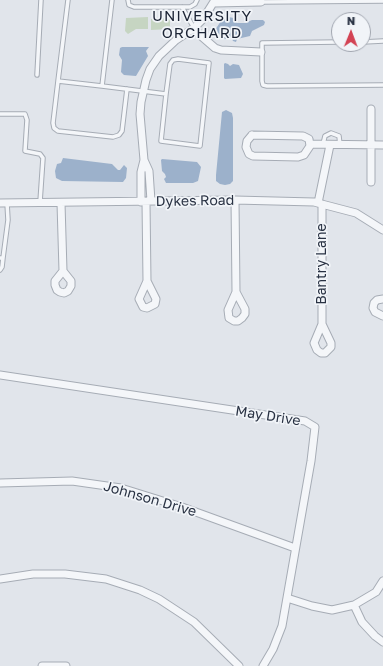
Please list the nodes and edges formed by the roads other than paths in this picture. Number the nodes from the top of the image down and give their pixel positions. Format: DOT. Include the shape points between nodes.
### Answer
graph roads {
  1 [pos="41,0"];
  2 [pos="68,0"];
  3 [pos="112,0"];
  4 [pos="128,0"];
  5 [pos="197,0"];
  6 [pos="214,1"];
  7 [pos="260,1"];
  8 [pos="383,1"];
  9 [pos="182,7"];
  10 [pos="194,28"];
  11 [pos="383,41"];
  12 [pos="331,42"];
  13 [pos="371,42"];
  14 [pos="261,52"];
  15 [pos="38,75"];
  16 [pos="58,81"];
  17 [pos="383,85"];
  18 [pos="102,86"];
  19 [pos="127,89"];
  20 [pos="143,91"];
  21 [pos="166,94"];
  22 [pos="371,109"];
  23 [pos="0,114"];
  24 [pos="310,144"];
  25 [pos="327,145"];
  26 [pos="340,145"];
  27 [pos="371,145"];
  28 [pos="383,146"];
  29 [pos="371,182"];
  30 [pos="234,200"];
  31 [pos="40,202"];
  32 [pos="146,202"];
  33 [pos="4,203"];
  34 [pos="61,203"];
  35 [pos="320,203"];
  36 [pos="383,230"];
  37 [pos="2,258"];
  38 [pos="0,270"];
  39 [pos="63,271"];
  40 [pos="147,281"];
  41 [pos="236,292"];
  42 [pos="383,299"];
  43 [pos="383,316"];
  44 [pos="322,324"];
  45 [pos="0,375"];
  46 [pos="0,483"];
  47 [pos="295,548"];
  48 [pos="0,579"];
  49 [pos="383,581"];
  50 [pos="287,598"];
  51 [pos="354,605"];
  52 [pos="383,642"];
  53 [pos="42,666"];
  54 [pos="66,666"];
  55 [pos="238,666"];
  56 [pos="264,666"];
  1 -- 15 [label="lane"];
  2 -- 16 [label="lane"];
  3 -- 18 [label="lane"];
  4 -- 9 [label="lane" via="134,7"];
  5 -- 9 [label="lane" via="195,4"];
  6 -- 7 [label="street"];
  6 -- 10 [label="street"];
  7 -- 8 [label="lane"];
  9 -- 10 [label="lane"];
  10 -- 14 [label="street" via="215,48"];
  10 -- 20 [label="street" via="159,56 150,69"];
  11 -- 13 [label="lane"];
  12 -- 14 [label="lane" via="262,43"];
  14 -- 17 [label="lane" via="263,85"];
  16 -- 18 [label="lane"];
  16 -- 19 [label="lane" via="54,128 58,131 114,137 119,135 122,130"];
  18 -- 19 [label="lane"];
  19 -- 20 [label="lane"];
  20 -- 21 [label="lane"];
  20 -- 32 [label="street" via="140,114 144,160 149,171"];
  21 -- 21 [label="lane" via="170,64 173,60 209,63 200,146 161,141"];
  22 -- 27 [label="street"];
  23 -- 31 [label="lane" via="25,114 25,151 40,154 42,158"];
  24 -- 24 [label="street" via="310,139 303,136 252,135 246,146 249,154 253,156 298,157 304,155"];
  24 -- 25 [label="street"];
  25 -- 26 [label="street"];
  25 -- 26 [label="lane" via="325,136 331,133 339,136"];
  25 -- 35 [label="street, Bantry Lane"];
  26 -- 27 [label="street"];
  27 -- 28 [label="street"];
  27 -- 29 [label="street"];
  30 -- 32 [label="street, Dykes Road"];
  30 -- 35 [label="street, Dykes Road"];
  30 -- 41 [label="street"];
  31 -- 33 [label="street, Dykes Road"];
  31 -- 34 [label="street, Dykes Road"];
  32 -- 34 [label="street, Dykes Road"];
  32 -- 40 [label="street"];
  33 -- 37 [label="lane" via="8,220"];
  34 -- 39 [label="street"];
  35 -- 36 [label="street, Dykes Road" via="356,213"];
  35 -- 44 [label="street, Bantry Lane"];
  37 -- 38 [label="lane"];
  42 -- 43 [label="street" via="377,300 373,308"];
  45 -- 47 [label="street, May Drive" via="305,421 315,427"];
  46 -- 47 [label="street, Johnson Drive" via="72,482 121,488"];
  47 -- 50 [label="street, May Drive"];
  48 -- 55 [label="street" via="33,574 65,574 106,579 140,590 194,622"];
  49 -- 51 [label="street" via="376,592"];
  50 -- 51 [label="street" via="332,610"];
  50 -- 56 [label="street, May Drive" via="282,626"];
  51 -- 52 [label="street" via="362,622"];
  53 -- 54 [label="street"];
}
